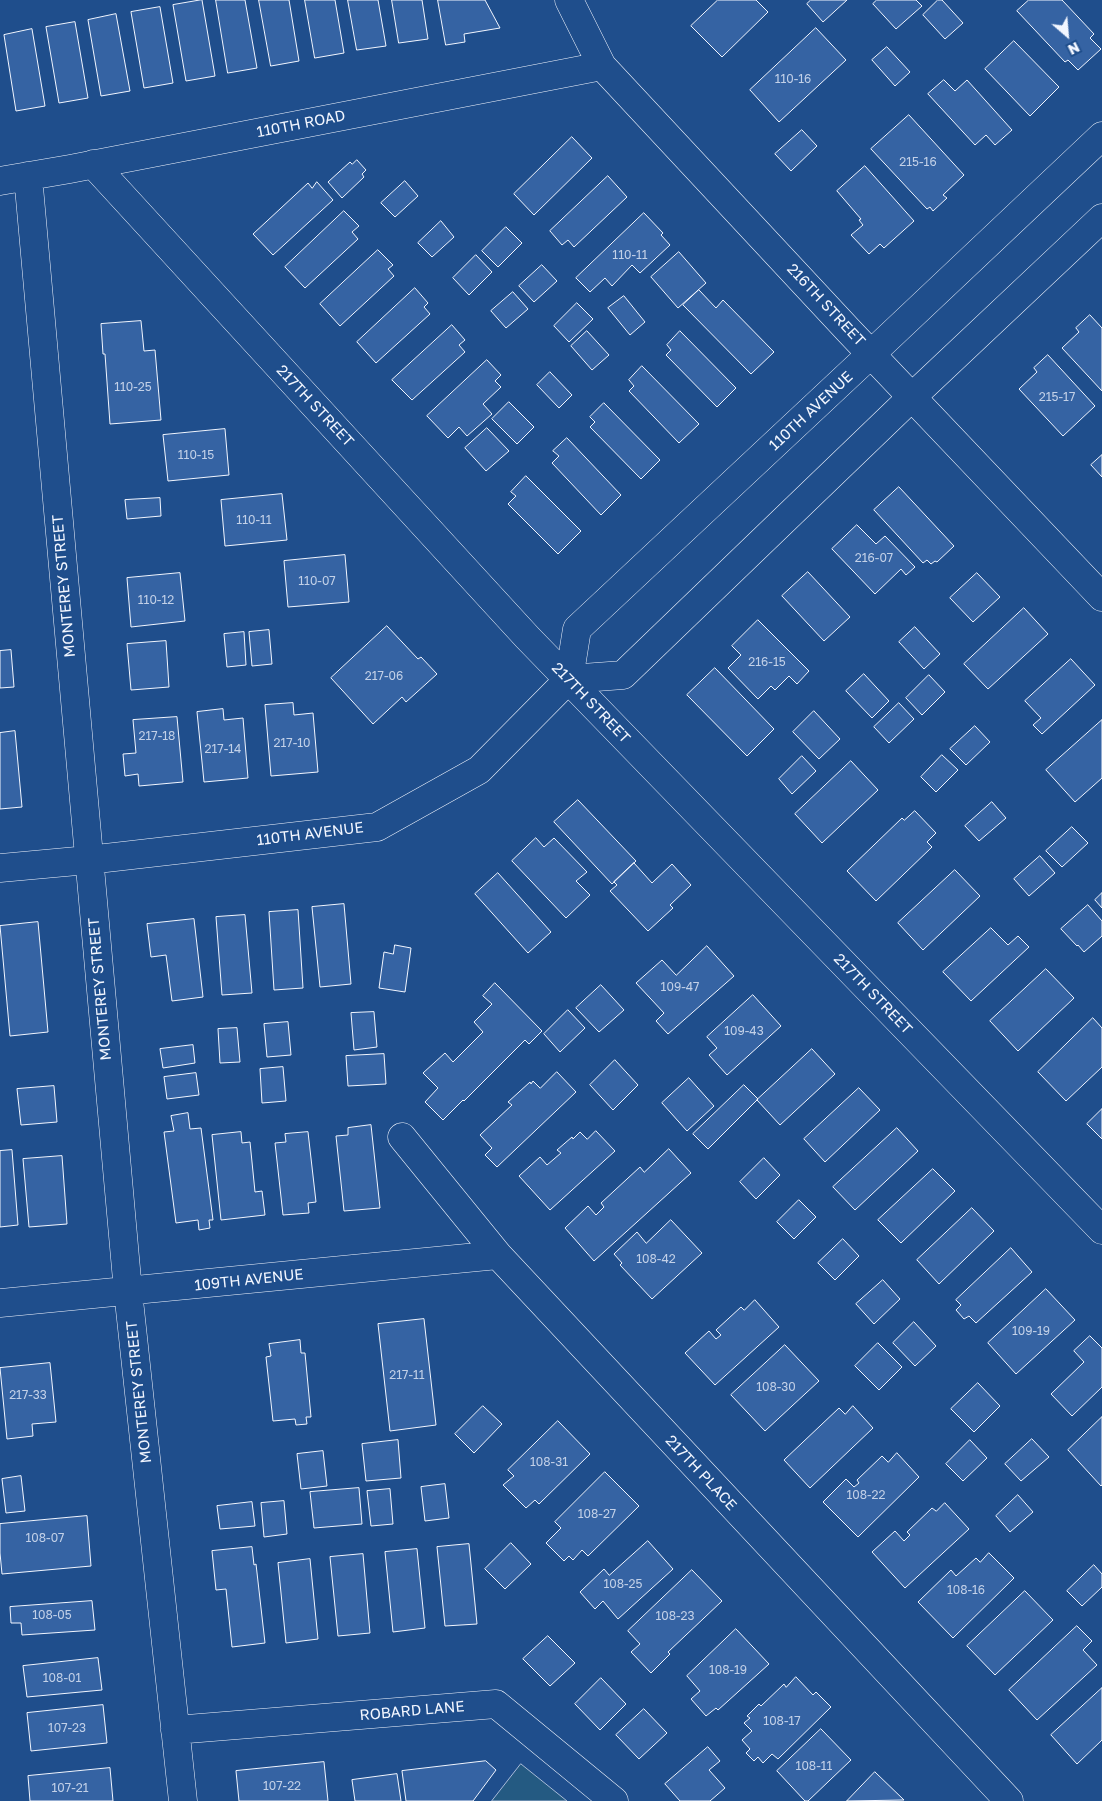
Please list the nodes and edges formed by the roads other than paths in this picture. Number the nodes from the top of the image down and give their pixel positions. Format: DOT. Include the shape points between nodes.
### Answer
graph roads {
  1 [pos="569,0"];
  2 [pos="602,66"];
  3 [pos="1102,136"];
  4 [pos="93,164"];
  5 [pos="28,176"];
  6 [pos="0,181"];
  7 [pos="1102,218"];
  8 [pos="871,354"];
  9 [pos="913,396"];
  10 [pos="1102,597"];
  11 [pos="569,679"];
  12 [pos="88,860"];
  13 [pos="0,868"];
  14 [pos="402,1137"];
  15 [pos="1102,1230"];
  16 [pos="498,1256"];
  17 [pos="128,1291"];
  18 [pos="0,1303"];
  19 [pos="175,1730"];
  20 [pos="183,1801"];
  21 [pos="614,1801"];
  22 [pos="1009,1801"];
  1 -- 2 [label="street, 216TH STREET"];
  2 -- 4 [label="street, 110TH ROAD"];
  2 -- 8 [label="street, 216TH STREET"];
  3 -- 8 [label="street, 110TH AVENUE"];
  4 -- 5 [label="street, 110TH ROAD"];
  4 -- 11 [label="street, 217TH STREET"];
  5 -- 6 [label="street, 110TH ROAD"];
  5 -- 12 [label="street, MONTEREY STREET"];
  7 -- 9 [label="street"];
  8 -- 9 [label="street, 216TH STREET"];
  8 -- 11 [label="street, 110TH AVENUE" via="577,629"];
  9 -- 10 [label="street, 216TH STREET"];
  9 -- 11 [label="street" via="623,675"];
  11 -- 12 [label="street, 110TH AVENUE" via="479,770 377,826"];
  11 -- 15 [label="street, 217TH STREET"];
  12 -- 13 [label="street, 110TH AVENUE"];
  12 -- 17 [label="street, MONTEREY STREET"];
  14 -- 16 [label="street, 217TH PLACE"];
  16 -- 17 [label="street, 109TH AVENUE"];
  16 -- 22 [label="street, 217TH PLACE"];
  17 -- 18 [label="street, 109TH AVENUE"];
  17 -- 19 [label="street, MONTEREY STREET"];
  19 -- 20 [label="street, MONTEREY STREET"];
  19 -- 21 [label="street, ROBARD LANE" via="496,1704"];
}
